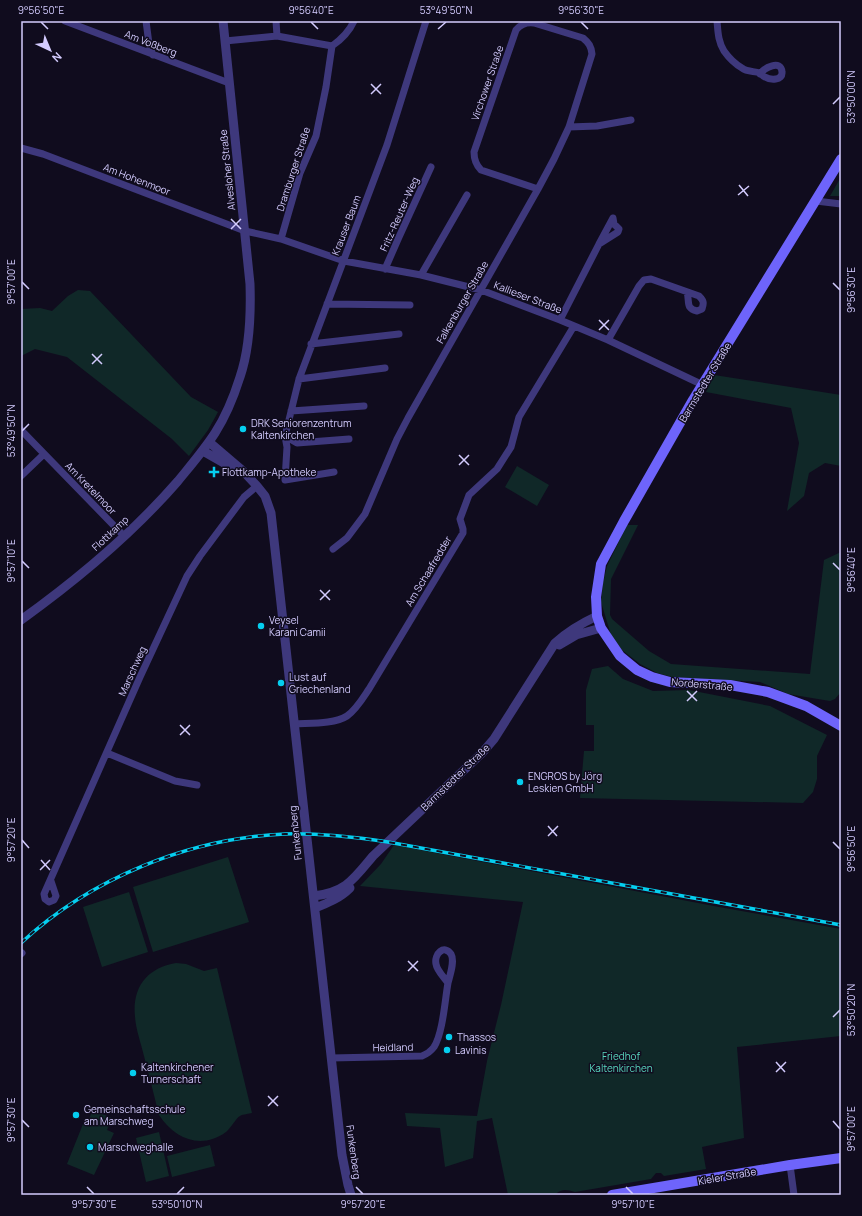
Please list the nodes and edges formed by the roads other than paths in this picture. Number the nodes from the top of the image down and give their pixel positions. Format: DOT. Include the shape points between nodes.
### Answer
graph roads {
  1 [pos="65,21"];
  2 [pos="146,21"];
  3 [pos="223,21"];
  4 [pos="276,21"];
  5 [pos="354,21"];
  6 [pos="426,21"];
  7 [pos="717,21"];
  8 [pos="277,36"];
  9 [pos="225,41"];
  10 [pos="332,46"];
  11 [pos="153,54"];
  12 [pos="592,54"];
  13 [pos="760,74"];
  14 [pos="229,83"];
  15 [pos="631,120"];
  16 [pos="569,126"];
  17 [pos="21,148"];
  18 [pos="841,159"];
  19 [pos="431,167"];
  20 [pos="538,189"];
  21 [pos="467,195"];
  22 [pos="816,201"];
  23 [pos="841,204"];
  24 [pos="245,231"];
  25 [pos="281,239"];
  26 [pos="599,244"];
  27 [pos="344,261"];
  28 [pos="385,269"];
  29 [pos="422,275"];
  30 [pos="481,290"];
  31 [pos="687,292"];
  32 [pos="327,304"];
  33 [pos="410,305"];
  34 [pos="560,320"];
  35 [pos="574,326"];
  36 [pos="399,334"];
  37 [pos="608,340"];
  38 [pos="311,344"];
  39 [pos="385,368"];
  40 [pos="299,379"];
  41 [pos="702,385"];
  42 [pos="364,406"];
  43 [pos="291,411"];
  44 [pos="21,430"];
  45 [pos="285,436"];
  46 [pos="349,439"];
  47 [pos="209,442"];
  48 [pos="203,451"];
  49 [pos="44,454"];
  50 [pos="334,472"];
  51 [pos="246,475"];
  52 [pos="21,476"];
  53 [pos="258,486"];
  54 [pos="124,536"];
  55 [pos="333,549"];
  56 [pos="597,616"];
  57 [pos="21,620"];
  58 [pos="601,628"];
  59 [pos="547,654"];
  60 [pos="295,724"];
  61 [pos="841,726"];
  62 [pos="107,753"];
  63 [pos="197,785"];
  64 [pos="363,868"];
  65 [pos="51,881"];
  66 [pos="314,896"];
  67 [pos="315,908"];
  68 [pos="448,983"];
  69 [pos="331,1058"];
  70 [pos="841,1158"];
  71 [pos="790,1165"];
  72 [pos="351,1195"];
  73 [pos="612,1195"];
  74 [pos="794,1195"];
  1 -- 11 [label="street, Am Voßberg"];
  2 -- 11 [label="street"];
  3 -- 9 [label="street, Alvesloher Straße"];
  4 -- 8 [label="street"];
  5 -- 10 [label="street" via="342,39"];
  6 -- 27 [label="street, Krauser Baum" via="388,145"];
  7 -- 13 [label="street" via="718,36 730,58 743,70"];
  8 -- 9 [label="street"];
  8 -- 10 [label="street"];
  9 -- 14 [label="street, Alvesloher Straße"];
  10 -- 25 [label="street, Dramburger Straße" via="316,136 300,173"];
  11 -- 14 [label="street, Am Voßberg"];
  12 -- 16 [label="street, Falkenburger Straße"];
  12 -- 20 [label="street, Virchower Straße" via="591,48 582,38 534,23 524,24 516,30 474,157 478,166 486,172"];
  14 -- 24 [label="street, Alvesloher Straße"];
  15 -- 16 [label="street" via="597,126"];
  16 -- 20 [label="street, Falkenburger Straße"];
  17 -- 24 [label="street, Am Hohenmoor" via="43,154"];
  18 -- 22 [label="main road, Barmstedter Straße"];
  19 -- 28 [label="street, Fritz-Reuter-Weg"];
  20 -- 30 [label="street, Falkenburger Straße"];
  21 -- 29 [label="street"];
  22 -- 23 [label="street"];
  22 -- 41 [label="main road, Barmstedter Straße"];
  24 -- 25 [label="street, Kallieser Straße"];
  24 -- 47 [label="street, Alvesloher Straße" via="250,305 247,351 232,397"];
  25 -- 27 [label="street, Kallieser Straße"];
  26 -- 34 [label="street"];
  27 -- 28 [label="street, Kallieser Straße"];
  27 -- 32 [label="street, Krauser Baum"];
  28 -- 29 [label="street, Kallieser Straße"];
  29 -- 30 [label="street, Kallieser Straße"];
  30 -- 34 [label="street, Kallieser Straße"];
  30 -- 55 [label="street, Falkenburger Straße" via="397,439 365,514 347,538"];
  31 -- 37 [label="street" via="651,279 644,280"];
  32 -- 33 [label="street"];
  32 -- 38 [label="street, Krauser Baum"];
  34 -- 35 [label="street, Kallieser Straße"];
  35 -- 37 [label="street, Kallieser Straße"];
  35 -- 60 [label="street, Am Schaafredder" via="519,417 511,446 498,469 469,496 460,519 462,533 369,689 346,717"];
  36 -- 38 [label="street"];
  37 -- 41 [label="street, Kallieser Straße"];
  38 -- 40 [label="street, Krauser Baum"];
  39 -- 40 [label="street"];
  40 -- 43 [label="street, Krauser Baum"];
  41 -- 56 [label="main road, Barmstedter Straße" via="601,564 596,597"];
  42 -- 43 [label="street"];
  43 -- 45 [label="street, Krauser Baum"];
  44 -- 49 [label="street, Am Kretelmoor"];
  45 -- 46 [label="street" via="297,443"];
  45 -- 50 [label="street, Krauser Baum" via="285,480"];
  47 -- 48 [label="street, Alvesloher Straße"];
  47 -- 51 [label="street, Funkenberg"];
  48 -- 51 [label="street, Funkenberg"];
  48 -- 54 [label="street, Flottkamp" via="163,497"];
  49 -- 52 [label="street"];
  49 -- 54 [label="street, Am Kretelmoor"];
  51 -- 53 [label="street, Funkenberg"];
  53 -- 60 [label="street, Funkenberg" via="271,513"];
  53 -- 62 [label="street, Marschweg" via="244,497 187,576"];
  54 -- 57 [label="street, Flottkamp" via="84,572"];
  56 -- 58 [label="main road, Barmstedter Straße"];
  56 -- 59 [label="street, Barmstedter Straße" via="564,635"];
  58 -- 59 [label="street, Barmstedter Straße" via="576,635"];
  58 -- 61 [label="main road, Norderstraße" via="620,656 637,670 652,677 670,682 730,685 768,692 806,706"];
  59 -- 64 [label="street, Barmstedter Straße" via="482,754"];
  60 -- 66 [label="street, Funkenberg"];
  62 -- 63 [label="street" via="175,781"];
  62 -- 65 [label="street, Marschweg"];
  64 -- 66 [label="street, Barmstedter Straße" via="343,888"];
  64 -- 67 [label="street, Barmstedter Straße" via="350,889"];
  66 -- 67 [label="street, Funkenberg"];
  67 -- 69 [label="street, Funkenberg"];
  68 -- 69 [label="street, Heidland" via="439,1037 435,1046 426,1055"];
  69 -- 72 [label="street, Funkenberg" via="342,1155"];
  70 -- 71 [label="main road, Kieler Straße"];
  71 -- 73 [label="main road, Kieler Straße"];
  71 -- 74 [label="street"];
}
